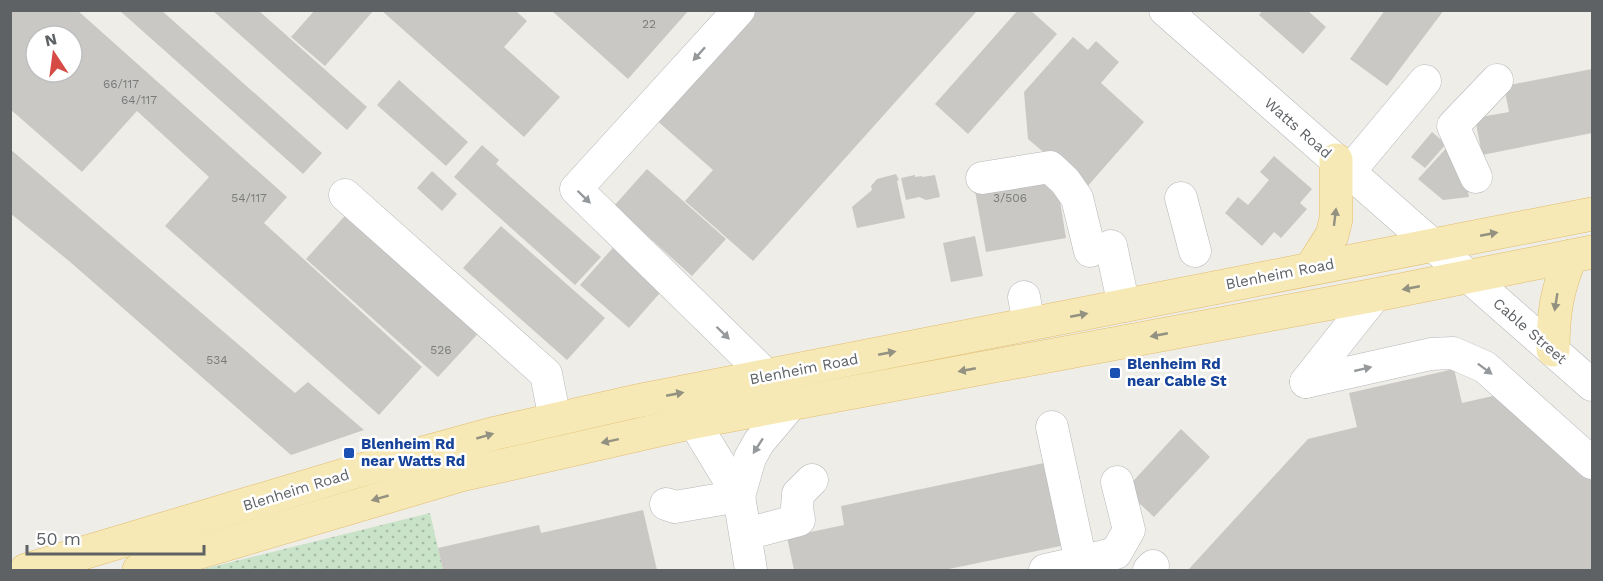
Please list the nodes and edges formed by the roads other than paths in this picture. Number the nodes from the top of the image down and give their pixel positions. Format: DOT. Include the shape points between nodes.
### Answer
graph roads {
  1 [pos="739,10"];
  2 [pos="1171,12"];
  3 [pos="1497,80"];
  4 [pos="1425,81"];
  5 [pos="1342,166"];
  6 [pos="1476,177"];
  7 [pos="982,178"];
  8 [pos="345,195"];
  9 [pos="1181,198"];
  10 [pos="1593,214"];
  11 [pos="1432,245"];
  12 [pos="1195,251"];
  13 [pos="1582,254"];
  14 [pos="1311,268"];
  15 [pos="1468,276"];
  16 [pos="1375,295"];
  17 [pos="1124,306"];
  18 [pos="1553,351"];
  19 [pos="767,376"];
  20 [pos="1593,386"];
  21 [pos="791,404"];
  22 [pos="555,419"];
  23 [pos="694,422"];
  24 [pos="1052,427"];
  25 [pos="1593,463"];
  26 [pos="414,472"];
  27 [pos="812,480"];
  28 [pos="1118,482"];
  29 [pos="739,496"];
  30 [pos="666,504"];
  31 [pos="746,534"];
  32 [pos="1081,562"];
  33 [pos="26,570"];
  34 [pos="139,570"];
  35 [pos="751,570"];
  36 [pos="1045,570"];
  1 -- 19 [label="street, one-way" via="576,189"];
  2 -- 5 [label="street, Watts Road"];
  3 -- 6 [label="street" via="1453,126"];
  4 -- 5 [label="street"];
  5 -- 11 [label="street, Watts Road"];
  14 -- 5 [label="main road, one-way" via="1332,235"];
  7 -- 17 [label="street" via="1050,167 1077,198"];
  8 -- 22 [label="street" via="446,275 546,374"];
  9 -- 12 [label="street"];
  11 -- 10 [label="main road, Blenheim Road, one-way"];
  11 -- 14 [label="main road, Blenheim Road"];
  11 -- 15 [label="street, Cable Street"];
  13 -- 15 [label="main road, Blenheim Road"];
  13 -- 18 [label="main road, one-way" via="1560,281"];
  14 -- 17 [label="main road, Blenheim Road"];
  15 -- 16 [label="main road, Blenheim Road, one-way"];
  15 -- 18 [label="street, Cable Street"];
  16 -- 21 [label="main road, Blenheim Road, one-way"];
  16 -- 25 [label="street, one-way" via="1306,382 1453,352 1485,367"];
  19 -- 17 [label="main road, Blenheim Road, one-way" via="1027,311"];
  18 -- 20 [label="street, Cable Street"];
  22 -- 19 [label="main road, Blenheim Road, one-way"];
  21 -- 23 [label="main road, Blenheim Road"];
  21 -- 29 [label="street, one-way" via="759,442"];
  26 -- 22 [label="main road, Blenheim Road, one-way" via="496,433"];
  23 -- 26 [label="main road, Blenheim Road, one-way" via="472,472"];
  23 -- 29 [label="street"];
  24 -- 32 [label="street"];
  26 -- 33 [label="main road, Blenheim Road"];
  26 -- 34 [label="main road, Blenheim Road, one-way"];
  27 -- 31 [label="street" via="798,494 799,520"];
  28 -- 32 [label="street" via="1129,530 1116,553"];
  29 -- 30 [label="street" via="675,507"];
  29 -- 31 [label="street"];
  31 -- 35 [label="street"];
  32 -- 36 [label="street"];
}
